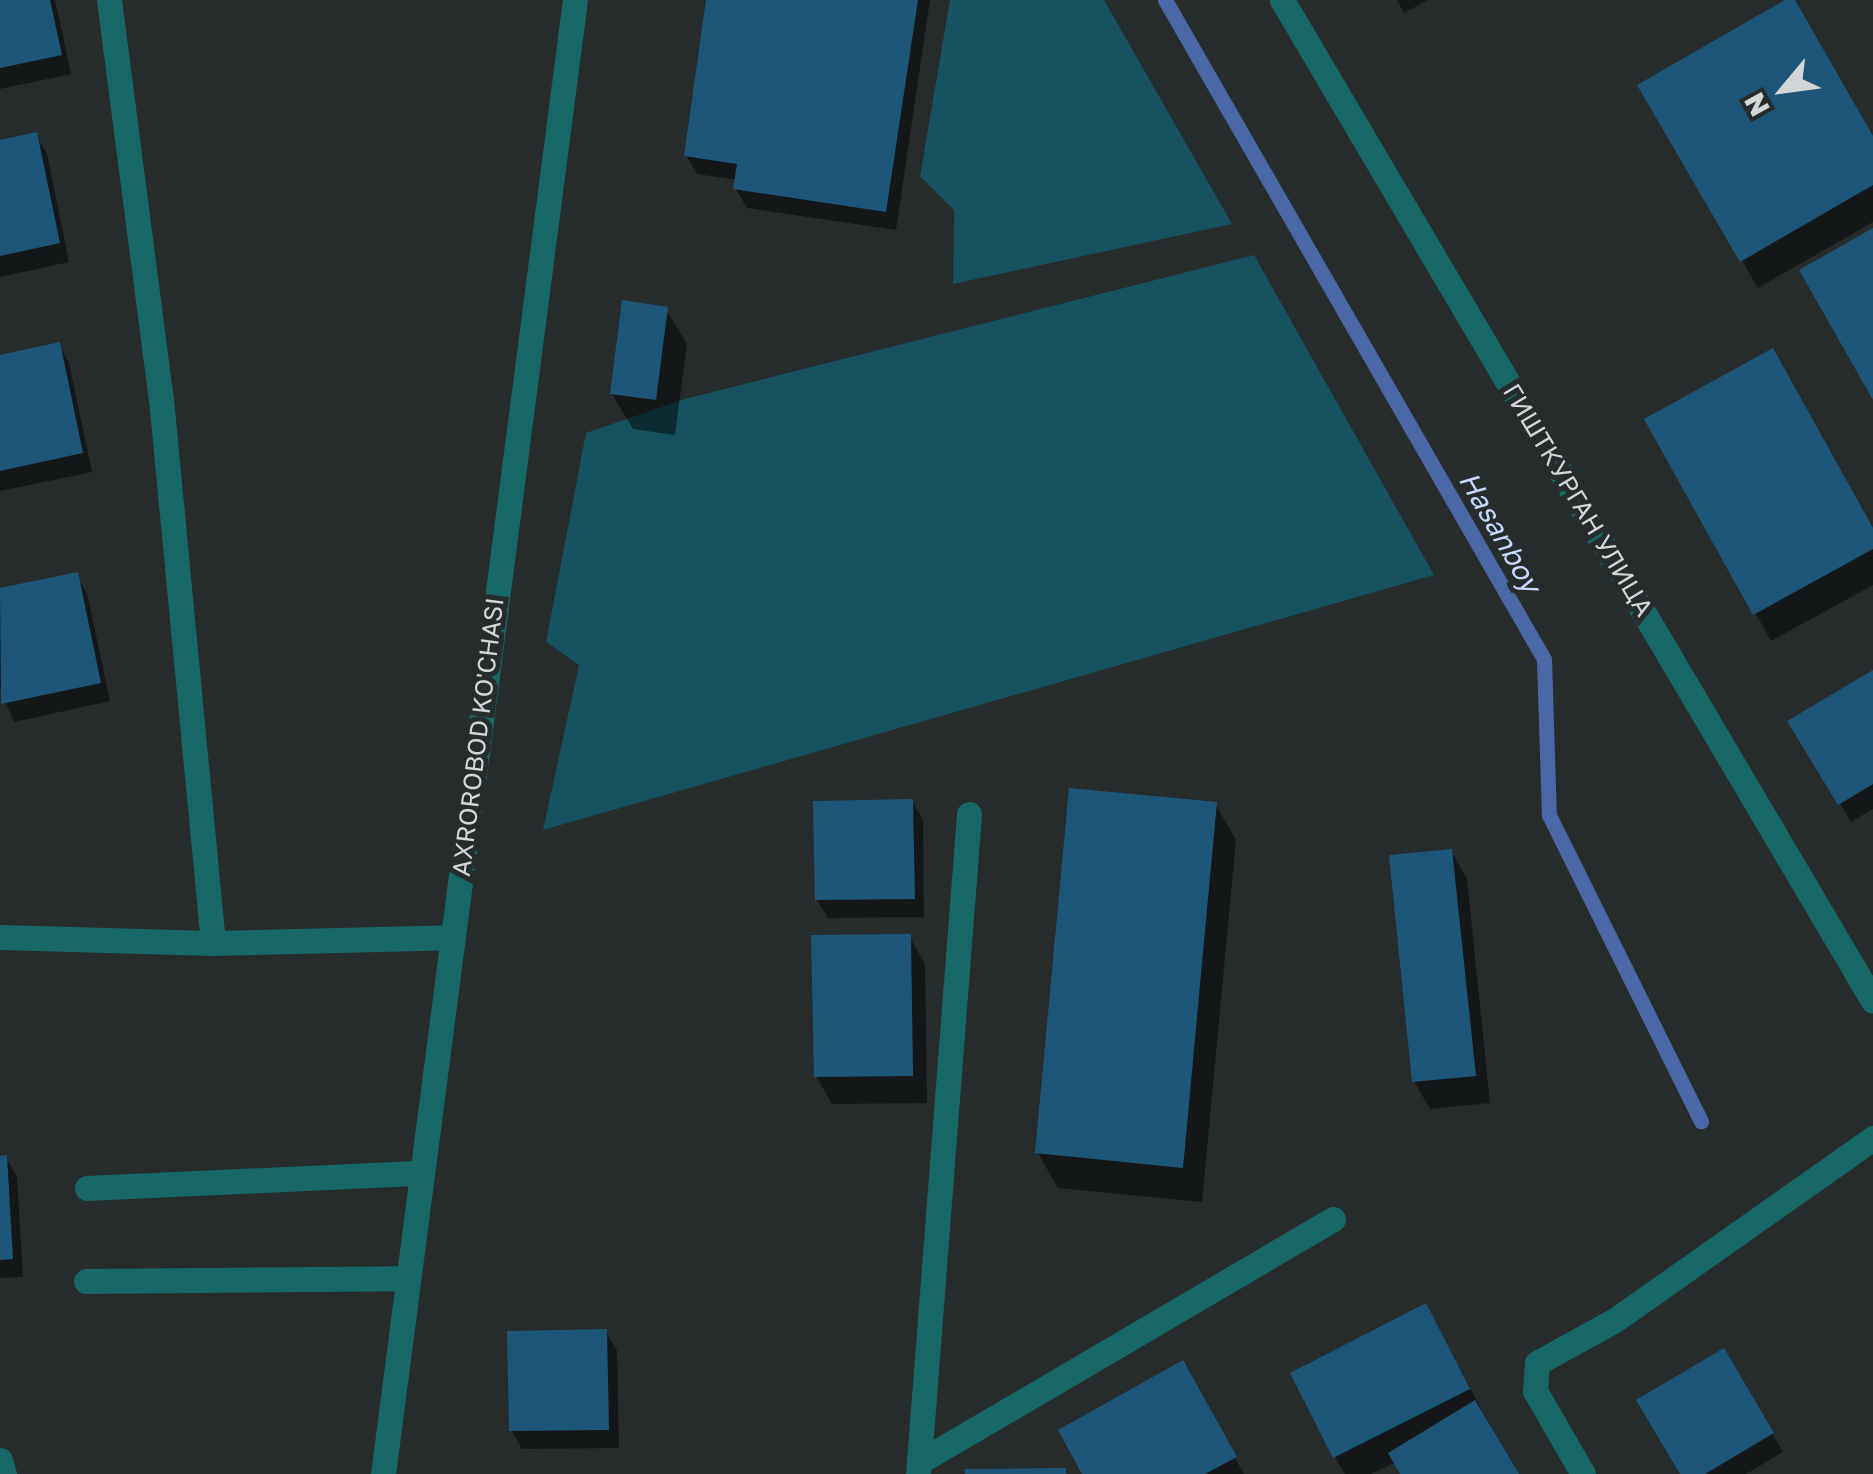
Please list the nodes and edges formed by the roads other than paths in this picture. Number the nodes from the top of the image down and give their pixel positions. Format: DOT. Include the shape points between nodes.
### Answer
graph roads {
  1 [pos="108,0"];
  2 [pos="575,0"];
  3 [pos="1282,0"];
  4 [pos="969,814"];
  5 [pos="0,936"];
  6 [pos="452,937"];
  7 [pos="213,944"];
  8 [pos="1873,1001"];
  9 [pos="1873,1138"];
  10 [pos="421,1173"];
  11 [pos="87,1188"];
  12 [pos="1333,1219"];
  13 [pos="408,1278"];
  14 [pos="86,1281"];
  15 [pos="0,1460"];
  16 [pos="919,1468"];
  17 [pos="4,1474"];
  18 [pos="383,1474"];
  19 [pos="1583,1474"];
  1 -- 7 [label="street" via="161,399"];
  2 -- 6 [label="street, AXROROBOD KO'CHASI"];
  3 -- 8 [label="street, ГИШТКУРГАН УЛИЦА"];
  4 -- 16 [label="street"];
  5 -- 7 [label="street"];
  6 -- 7 [label="street"];
  6 -- 10 [label="street, AXROROBOD KO'CHASI"];
  9 -- 19 [label="street" via="1615,1320 1537,1363 1534,1391"];
  10 -- 11 [label="street"];
  10 -- 13 [label="street, AXROROBOD KO'CHASI"];
  12 -- 16 [label="street"];
  13 -- 14 [label="street"];
  13 -- 18 [label="street, AXROROBOD KO'CHASI"];
  15 -- 17 [label="street"];
}
